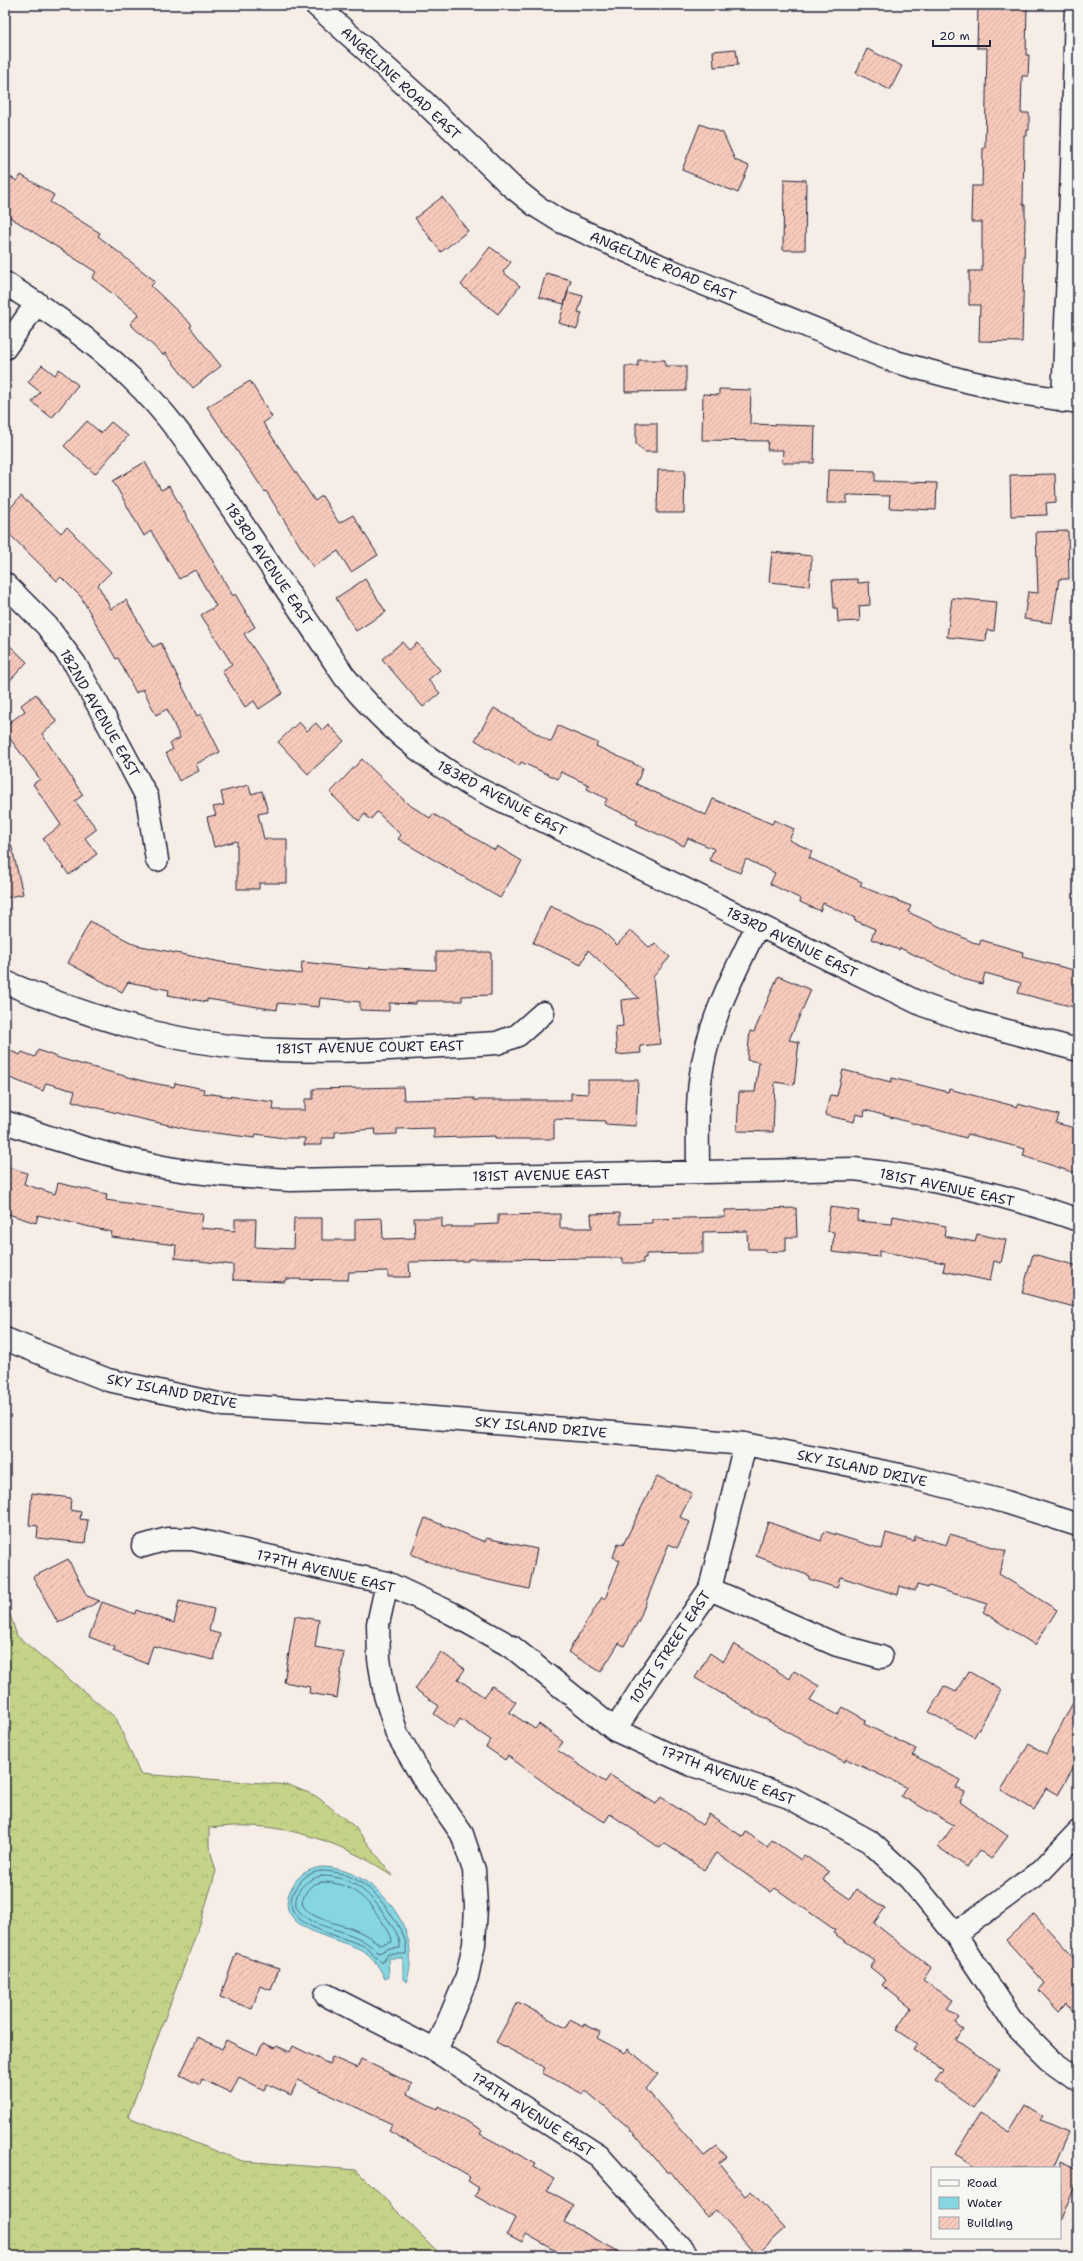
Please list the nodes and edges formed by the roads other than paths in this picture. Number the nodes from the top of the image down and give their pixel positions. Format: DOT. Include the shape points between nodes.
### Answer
graph roads {
  1 [pos="316,5"];
  2 [pos="1076,5"];
  3 [pos="1075,168"];
  4 [pos="5,282"];
  5 [pos="37,304"];
  6 [pos="5,348"];
  7 [pos="1071,401"];
  8 [pos="5,584"];
  9 [pos="157,860"];
  10 [pos="757,926"];
  11 [pos="5,982"];
  12 [pos="543,1013"];
  13 [pos="1078,1050"];
  14 [pos="5,1122"];
  15 [pos="698,1172"];
  16 [pos="1078,1220"];
  17 [pos="5,1339"];
  18 [pos="745,1444"];
  19 [pos="1078,1525"];
  20 [pos="143,1546"];
  21 [pos="387,1583"];
  22 [pos="710,1589"];
  23 [pos="881,1657"];
  24 [pos="616,1730"];
  25 [pos="1078,1832"];
  26 [pos="955,1934"];
  27 [pos="326,1995"];
  28 [pos="436,2051"];
  29 [pos="1078,2080"];
  30 [pos="688,2256"];
  1 -- 7 [label="street, ANGELINE ROAD EAST" via="423,101 510,185 560,221 679,274 896,362 966,381"];
  2 -- 3 [label="street"];
  3 -- 7 [label="street"];
  4 -- 5 [label="street, 183RD AVENUE EAST"];
  5 -- 6 [label="street"];
  5 -- 10 [label="street, 183RD AVENUE EAST" via="100,349 133,379 169,419 344,676 401,738 470,785"];
  8 -- 9 [label="street, 182ND AVENUE EAST" via="47,626 75,664 98,705 148,797"];
  10 -- 13 [label="street, 183RD AVENUE EAST" via="923,1005"];
  10 -- 15 [label="street" via="727,988 702,1068 698,1107"];
  11 -- 12 [label="street, 181ST AVENUE COURT EAST" via="57,1004 156,1034 231,1046 278,1050 333,1051 497,1043 518,1035"];
  14 -- 15 [label="street, 181ST AVENUE EAST" via="109,1155 164,1167 230,1176 314,1180"];
  15 -- 16 [label="street, 181ST AVENUE EAST" via="854,1169 898,1174 1042,1207"];
  17 -- 18 [label="street, SKY ISLAND DRIVE" via="108,1380 222,1404 410,1416"];
  18 -- 19 [label="street, SKY ISLAND DRIVE" via="910,1477 1006,1502"];
  18 -- 22 [label="street, 101ST STREET EAST"];
  20 -- 21 [label="street, 177TH AVENUE EAST" via="167,1539 192,1539"];
  21 -- 24 [label="street, 177TH AVENUE EAST" via="451,1613 512,1647"];
  21 -- 28 [label="street" via="378,1624 379,1659 385,1695 395,1728 421,1775 462,1834 474,1870 474,1944 467,1977"];
  22 -- 23 [label="street" via="837,1646"];
  22 -- 24 [label="street, 101ST STREET EAST" via="648,1678"];
  24 -- 26 [label="street, 177TH AVENUE EAST" via="692,1765 790,1797 846,1827 869,1841 910,1879"];
  25 -- 26 [label="street" via="1042,1870"];
  26 -- 29 [label="street, 177TH AVENUE EAST" via="1017,2027 1049,2059"];
  27 -- 28 [label="street, 174TH AVENUE EAST"];
  28 -- 30 [label="street, 174TH AVENUE EAST" via="599,2156"];
}
